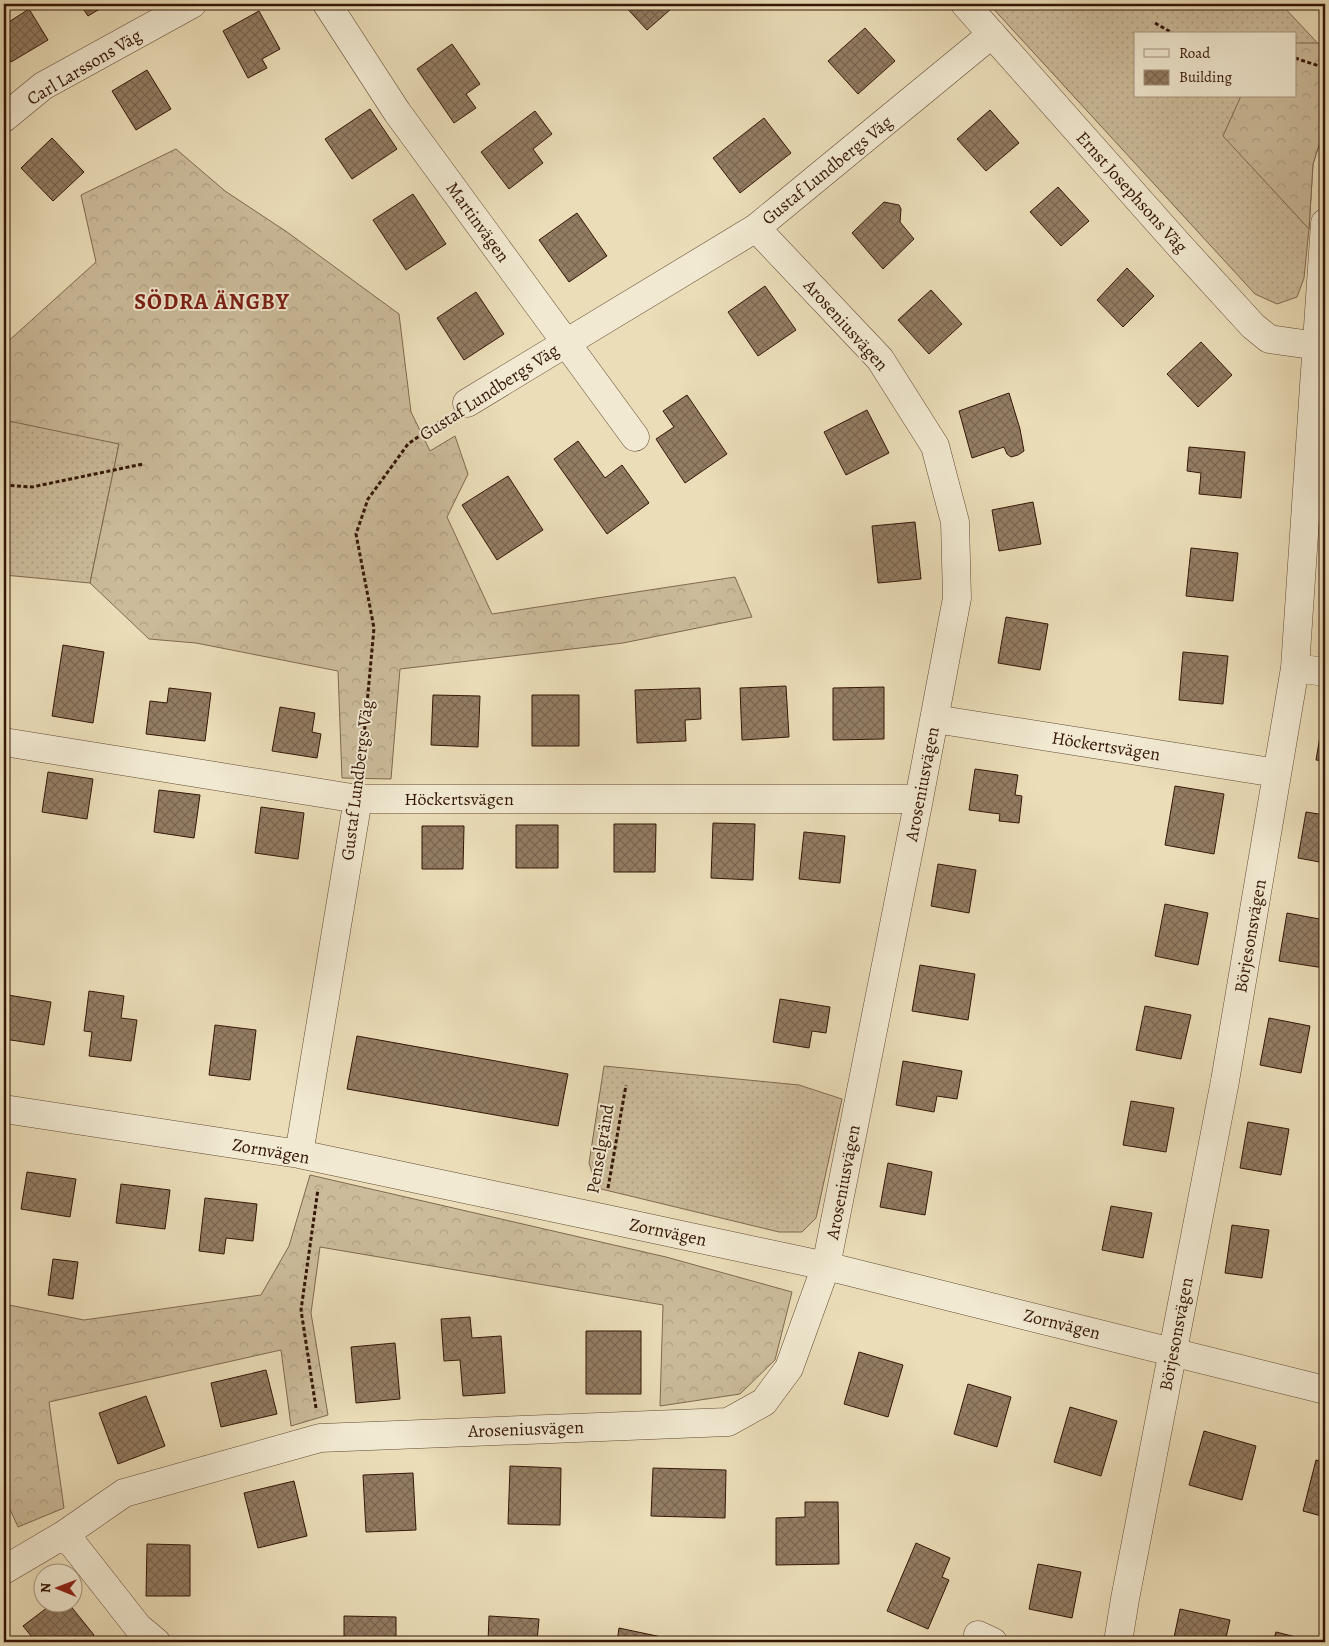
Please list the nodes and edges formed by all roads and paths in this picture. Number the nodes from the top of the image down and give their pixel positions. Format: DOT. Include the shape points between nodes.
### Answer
graph roads {
  1 [pos="192,4"];
  2 [pos="328,4"];
  3 [pos="965,4"];
  4 [pos="1155,23"];
  5 [pos="1171,32"];
  6 [pos="992,34"];
  7 [pos="1296,58"];
  8 [pos="1325,68"];
  9 [pos="4,118"];
  10 [pos="1325,223"];
  11 [pos="756,228"];
  12 [pos="567,342"];
  13 [pos="1318,346"];
  14 [pos="467,402"];
  15 [pos="635,436"];
  16 [pos="143,464"];
  17 [pos="4,485"];
  18 [pos="1295,668"];
  19 [pos="1325,672"];
  20 [pos="935,719"];
  21 [pos="4,742"];
  22 [pos="1277,773"];
  23 [pos="358,799"];
  24 [pos="919,799"];
  25 [pos="626,1085"];
  26 [pos="4,1109"];
  27 [pos="310,1157"];
  28 [pos="602,1218"];
  29 [pos="826,1266"];
  30 [pos="1172,1351"];
  31 [pos="1325,1390"];
  32 [pos="320,1438"];
  33 [pos="65,1534"];
  34 [pos="4,1570"];
  35 [pos="156,1642"];
  36 [pos="1118,1642"];
  1 -- 9 [label="street, Carl Larssons Väg" via="44,86"];
  2 -- 12 [label="street, Martinvägen" via="397,112"];
  3 -- 6 [label="street, Ernst Josephsons Väg"];
  4 -- 5 [label="path"];
  6 -- 11 [label="street, Gustaf Lundbergs Väg"];
  6 -- 13 [label="street, Ernst Josephsons Väg" via="1253,326 1269,339"];
  7 -- 8 [label="path"];
  10 -- 13 [label="street, Börjesonsvägen"];
  11 -- 12 [label="street, Gustaf Lundbergs Väg"];
  11 -- 20 [label="street, Aroseniusvägen" via="880,359 935,446 955,522 957,598"];
  12 -- 14 [label="street, Gustaf Lundbergs Väg"];
  12 -- 15 [label="street, Martinvägen"];
  13 -- 18 [label="street, Börjesonsvägen"];
  14 -- 23 [label="path, Gustaf Lundbergs Väg" via="408,444 368,499 356,534 374,628"];
  16 -- 17 [label="path" via="32,487"];
  18 -- 19 [label="street"];
  18 -- 22 [label="street, Börjesonsvägen"];
  20 -- 22 [label="street, Höckertsvägen"];
  20 -- 24 [label="street, Aroseniusvägen"];
  21 -- 23 [label="street, Höckertsvägen"];
  22 -- 30 [label="street, Börjesonsvägen" via="1225,1081"];
  23 -- 24 [label="street, Höckertsvägen"];
  23 -- 27 [label="street, Gustaf Lundbergs Väg"];
  24 -- 29 [label="street, Aroseniusvägen"];
  25 -- 28 [label="path, Penselgränd"];
  26 -- 27 [label="street, Zornvägen"];
  27 -- 28 [label="street, Zornvägen"];
  27 -- 32 [label="path" via="301,1310"];
  28 -- 29 [label="street, Zornvägen"];
  29 -- 30 [label="street, Zornvägen"];
  29 -- 32 [label="street, Aroseniusvägen" via="789,1368 764,1402 728,1422"];
  30 -- 31 [label="street, Zornvägen"];
  30 -- 36 [label="street, Börjesonsvägen"];
  32 -- 33 [label="street, Aroseniusvägen" via="124,1493"];
  33 -- 34 [label="street, Aroseniusvägen"];
  33 -- 35 [label="street" via="138,1627"];
}
